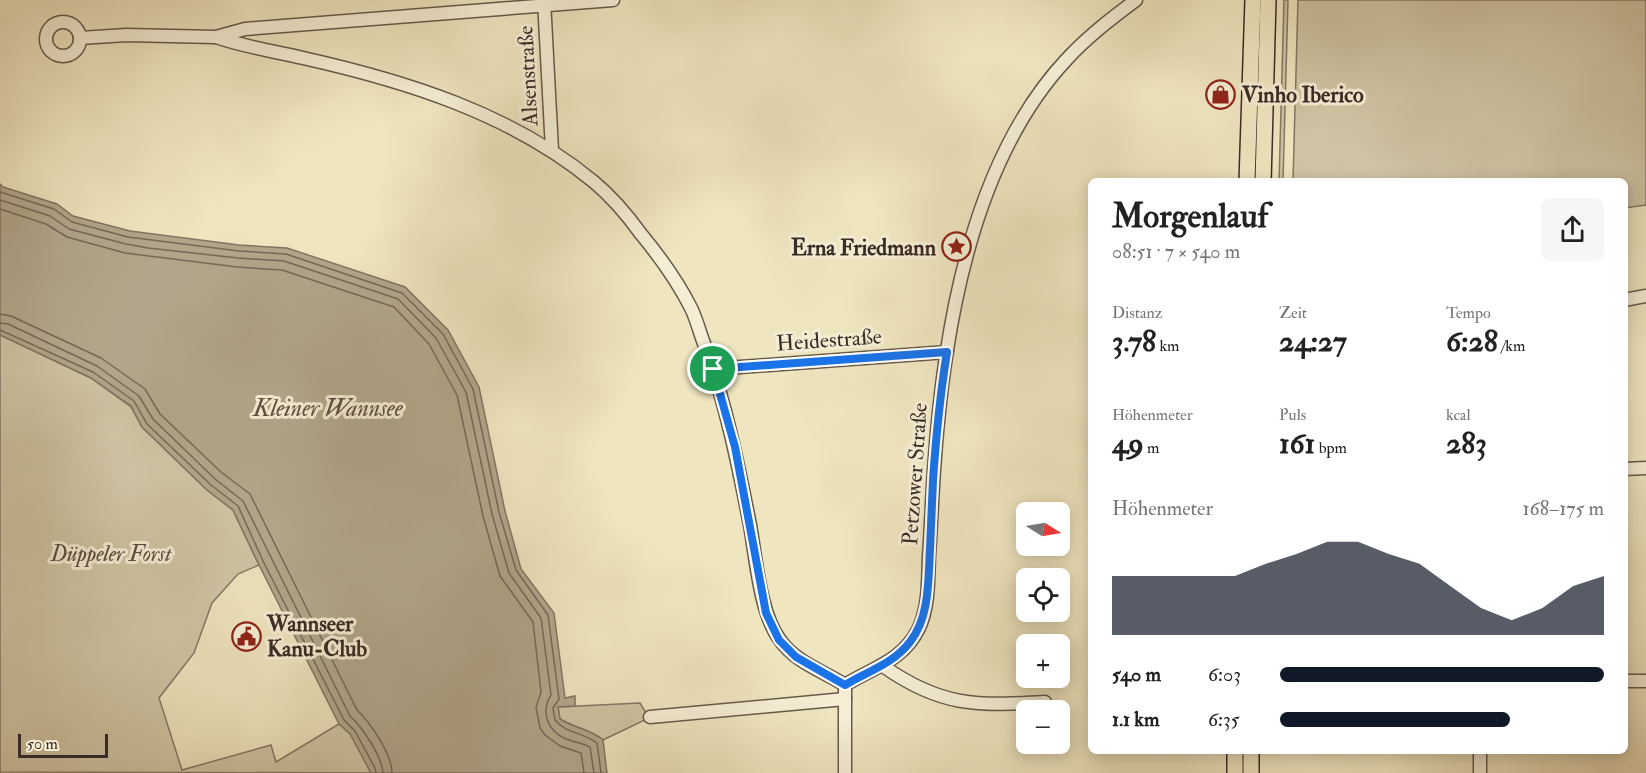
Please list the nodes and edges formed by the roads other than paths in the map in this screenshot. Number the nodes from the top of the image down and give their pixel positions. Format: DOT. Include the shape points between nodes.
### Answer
graph roads {
  1 [pos="613,0"];
  2 [pos="1136,0"];
  3 [pos="1252,0"];
  4 [pos="1268,0"];
  5 [pos="544,2"];
  6 [pos="216,37"];
  7 [pos="80,38"];
  8 [pos="552,150"];
  9 [pos="1247,178"];
  10 [pos="1263,178"];
  11 [pos="1646,296"];
  12 [pos="1628,299"];
  13 [pos="947,352"];
  14 [pos="713,369"];
  15 [pos="1646,468"];
  16 [pos="1628,469"];
  17 [pos="883,666"];
  18 [pos="1628,681"];
  19 [pos="1646,681"];
  20 [pos="845,685"];
  21 [pos="845,699"];
  22 [pos="1016,703"];
  23 [pos="650,717"];
  24 [pos="1235,754"];
  25 [pos="1251,754"];
  26 [pos="1480,754"];
  27 [pos="845,773"];
  28 [pos="1235,773"];
  29 [pos="1251,773"];
  30 [pos="1480,773"];
  1 -- 5 [label="street"];
  2 -- 13 [label="street, Petzower Straße" via="1067,58 1035,100 1009,144 991,182 965,264"];
  3 -- 9 [label="main road"];
  4 -- 10 [label="main road"];
  5 -- 6 [label="street" via="245,29"];
  5 -- 8 [label="street, Alsenstraße"];
  6 -- 7 [label="street"];
  6 -- 8 [label="street" via="433,94"];
  8 -- 14 [label="street" via="596,183 664,263 691,308"];
  11 -- 12 [label="street"];
  13 -- 14 [label="street, Heidestraße"];
  13 -- 17 [label="street, Petzower Straße" via="936,443 927,600 920,626 910,642"];
  14 -- 20 [label="street" via="735,447 766,613 779,640 796,657"];
  15 -- 16 [label="street"];
  17 -- 20 [label="street, Petzower Straße"];
  17 -- 22 [label="street" via="907,683 938,697 975,704"];
  18 -- 19 [label="street"];
  20 -- 21 [label="street"];
  21 -- 23 [label="street"];
  21 -- 27 [label="street"];
  24 -- 28 [label="main road"];
  25 -- 29 [label="main road"];
  26 -- 30 [label="street"];
}
